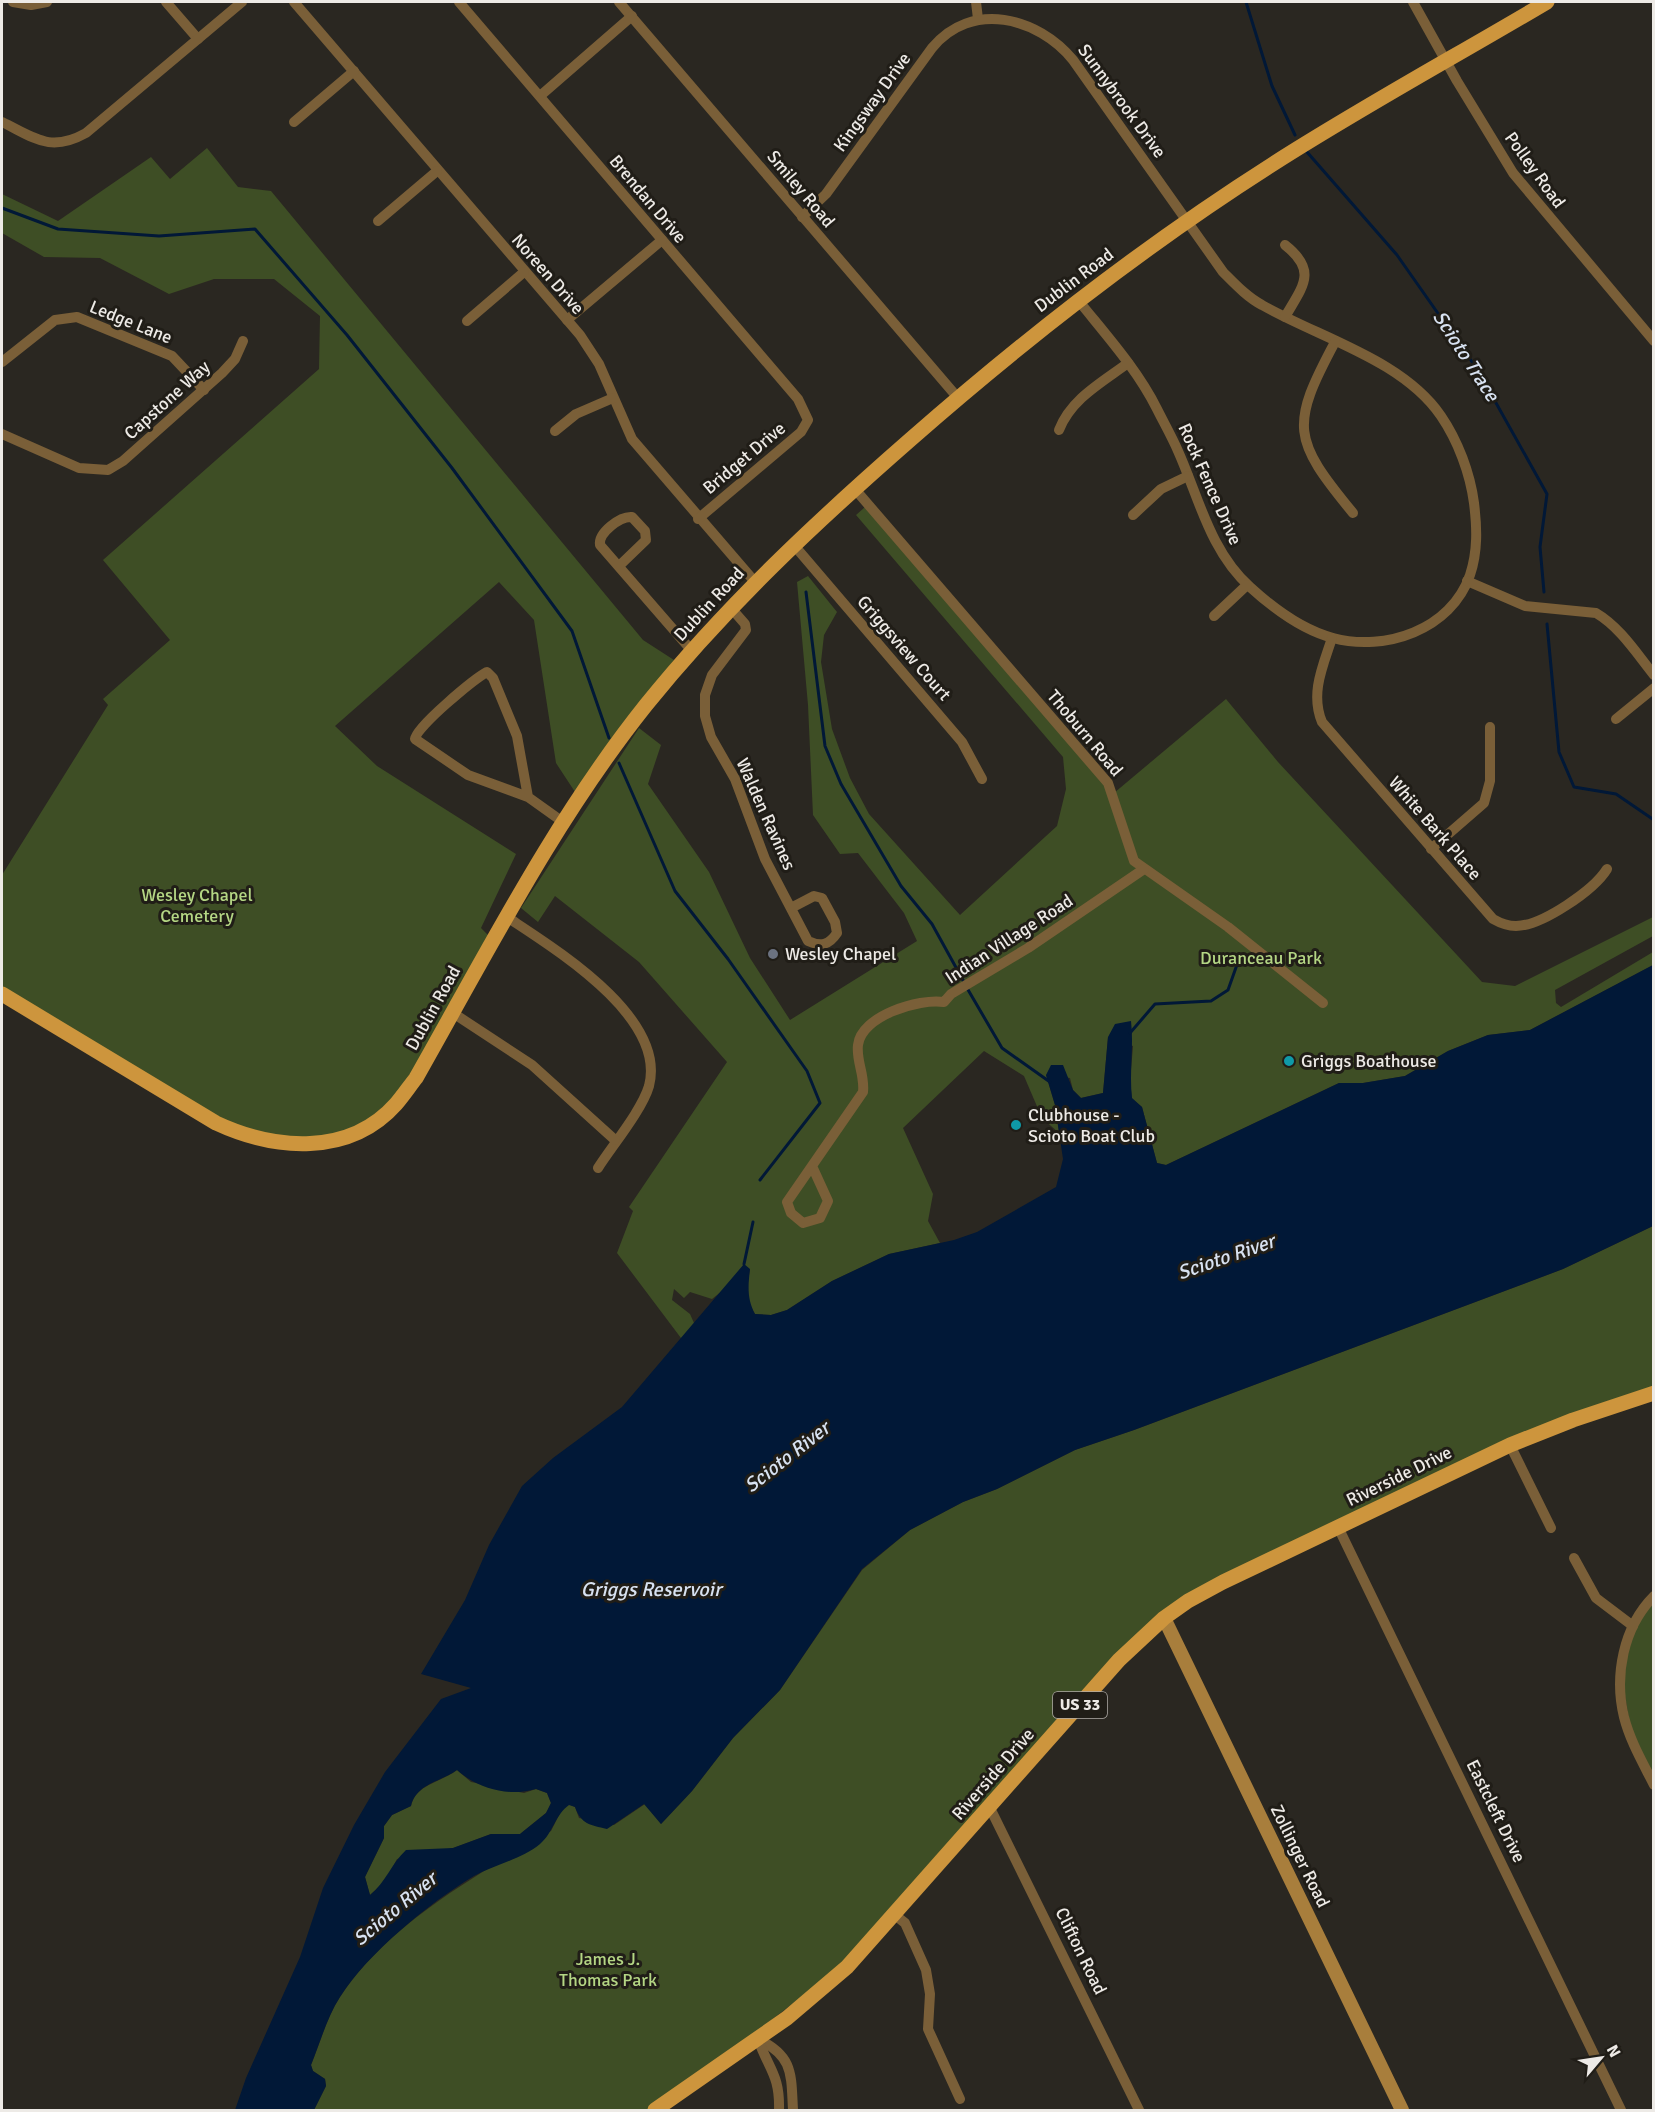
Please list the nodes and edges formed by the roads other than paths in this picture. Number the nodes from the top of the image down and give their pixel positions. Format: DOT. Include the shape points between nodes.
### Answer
graph roads {
  1 [pos="13,2"];
  2 [pos="47,2"];
  3 [pos="166,2"];
  4 [pos="242,2"];
  5 [pos="294,2"];
  6 [pos="459,2"];
  7 [pos="619,2"];
  8 [pos="976,2"];
  9 [pos="1413,2"];
  10 [pos="1547,2"];
  11 [pos="632,16"];
  12 [pos="978,19"];
  13 [pos="198,39"];
  14 [pos="1446,61"];
  15 [pos="354,71"];
  16 [pos="540,96"];
  17 [pos="2,122"];
  18 [pos="294,122"];
  19 [pos="437,171"];
  20 [pos="802,217"];
  21 [pos="378,221"];
  22 [pos="1187,221"];
  23 [pos="662,240"];
  24 [pos="1285,245"];
  25 [pos="524,272"];
  26 [pos="1078,300"];
  27 [pos="1286,317"];
  28 [pos="567,320"];
  29 [pos="467,321"];
  30 [pos="243,341"];
  31 [pos="1653,341"];
  32 [pos="1335,342"];
  33 [pos="2,362"];
  34 [pos="1128,363"];
  35 [pos="204,390"];
  36 [pos="614,398"];
  37 [pos="958,398"];
  38 [pos="808,420"];
  39 [pos="1059,430"];
  40 [pos="555,431"];
  41 [pos="2,434"];
  42 [pos="1188,476"];
  43 [pos="854,488"];
  44 [pos="1353,513"];
  45 [pos="1133,515"];
  46 [pos="698,519"];
  47 [pos="793,544"];
  48 [pos="619,566"];
  49 [pos="1467,581"];
  50 [pos="755,582"];
  51 [pos="1247,585"];
  52 [pos="731,608"];
  53 [pos="1214,616"];
  54 [pos="1332,638"];
  55 [pos="692,651"];
  56 [pos="1653,675"];
  57 [pos="1653,688"];
  58 [pos="1616,719"];
  59 [pos="1490,727"];
  60 [pos="982,779"];
  61 [pos="528,797"];
  62 [pos="563,822"];
  63 [pos="1431,849"];
  64 [pos="1144,869"];
  65 [pos="1607,869"];
  66 [pos="791,908"];
  67 [pos="507,917"];
  68 [pos="2,994"];
  69 [pos="1323,1004"];
  70 [pos="453,1013"];
  71 [pos="615,1140"];
  72 [pos="812,1166"];
  73 [pos="598,1168"];
  74 [pos="1653,1393"];
  75 [pos="1510,1445"];
  76 [pos="1338,1527"];
  77 [pos="1551,1528"];
  78 [pos="1575,1558"];
  79 [pos="1653,1596"];
  80 [pos="1164,1618"];
  81 [pos="1633,1626"];
  82 [pos="1653,1785"];
  83 [pos="990,1808"];
  84 [pos="895,1915"];
  85 [pos="758,2039"];
  86 [pos="960,2099"];
  87 [pos="655,2110"];
  88 [pos="779,2110"];
  89 [pos="793,2110"];
  90 [pos="1139,2110"];
  91 [pos="1402,2110"];
  92 [pos="1621,2110"];
  1 -- 2 [label="street"];
  3 -- 13 [label="street"];
  4 -- 13 [label="street"];
  5 -- 15 [label="street, Noreen Drive"];
  6 -- 16 [label="street, Brendan Drive"];
  7 -- 11 [label="street, Smiley Road"];
  8 -- 12 [label="street"];
  9 -- 14 [label="street, Polley Road"];
  10 -- 14 [label="main road, Dublin Road"];
  11 -- 16 [label="street"];
  11 -- 20 [label="street, Smiley Road"];
  12 -- 20 [label="street, Kingsway Drive" via="956,27 939,40 826,194"];
  12 -- 22 [label="street, Sunnybrook Drive" via="1021,22 1062,45"];
  13 -- 17 [label="street" via="69,143 40,141"];
  14 -- 22 [label="main road, Dublin Road" via="1274,163"];
  14 -- 31 [label="street, Polley Road" via="1513,173"];
  15 -- 18 [label="street"];
  15 -- 19 [label="street, Noreen Drive"];
  16 -- 23 [label="street, Brendan Drive"];
  19 -- 21 [label="street"];
  19 -- 25 [label="street, Noreen Drive"];
  20 -- 37 [label="street, Smiley Road"];
  22 -- 26 [label="main road, Dublin Road"];
  22 -- 27 [label="street" via="1223,272 1242,291"];
  23 -- 28 [label="street"];
  23 -- 38 [label="street, Brendan Drive" via="798,399"];
  24 -- 27 [label="street" via="1299,256 1305,268 1304,281"];
  25 -- 28 [label="street, Noreen Drive"];
  25 -- 29 [label="street"];
  26 -- 34 [label="street, Rock Fence Drive"];
  26 -- 37 [label="main road, Dublin Road"];
  27 -- 32 [label="street"];
  28 -- 36 [label="street, Noreen Drive" via="599,364"];
  30 -- 35 [label="street, Capstone Way" via="235,359"];
  32 -- 44 [label="street" via="1310,391 1302,424 1323,477"];
  32 -- 49 [label="street" via="1412,384 1441,416 1466,468 1477,526 1476,551"];
  33 -- 35 [label="street, Ledge Lane" via="45,326 67,317 87,320 165,352"];
  34 -- 39 [label="street" via="1078,400 1065,413"];
  34 -- 42 [label="street, Rock Fence Drive" via="1155,405"];
  35 -- 41 [label="street, Capstone Way" via="123,461 101,471 80,468"];
  36 -- 40 [label="street" via="576,414"];
  36 -- 46 [label="street, Noreen Drive" via="632,439"];
  37 -- 43 [label="main road, Dublin Road"];
  38 -- 46 [label="street, Bridget Drive" via="801,432"];
  42 -- 45 [label="street" via="1161,489"];
  42 -- 51 [label="street, Rock Fence Drive" via="1217,545"];
  43 -- 47 [label="main road, Dublin Road"];
  43 -- 64 [label="street, Thoburn Road" via="1108,783 1129,852"];
  46 -- 50 [label="street, Noreen Drive"];
  47 -- 50 [label="main road, Dublin Road"];
  47 -- 60 [label="street, Griggsview Court" via="962,742"];
  48 -- 48 [label="street" via="646,540 645,531 632,518 623,518 599,541"];
  48 -- 55 [label="street"];
  49 -- 54 [label="street, Rock Fence Drive" via="1441,616 1416,632 1389,642"];
  49 -- 56 [label="street" via="1525,606 1596,613 1625,639"];
  50 -- 52 [label="main road, Dublin Road"];
  51 -- 53 [label="street"];
  51 -- 54 [label="street, Rock Fence Drive" via="1285,615"];
  52 -- 55 [label="main road, Dublin Road"];
  52 -- 66 [label="street, Walden Ravines" via="746,630 712,675 705,695 705,716 711,737 735,779 765,859"];
  54 -- 63 [label="street, White Bark Place" via="1316,690 1322,722"];
  55 -- 62 [label="main road, Dublin Road" via="645,707"];
  57 -- 58 [label="street"];
  59 -- 63 [label="street" via="1490,780 1484,803"];
  61 -- 61 [label="street" via="468,775 415,736 483,674 490,674 517,736"];
  61 -- 62 [label="street"];
  62 -- 67 [label="main road, Dublin Road"];
  63 -- 65 [label="street, White Bark Place" via="1493,919 1516,926 1537,920 1582,896"];
  64 -- 69 [label="street, Thoburn Road" via="1228,927"];
  64 -- 72 [label="street, Indian Village Road" via="944,1002 923,1001 872,1023 863,1032 857,1052 864,1092"];
  66 -- 66 [label="street, Walden Ravines" via="808,941 826,944 837,933 822,898 814,896"];
  67 -- 70 [label="main road, Dublin Road"];
  67 -- 71 [label="street" via="601,984 649,1048 650,1073 645,1095"];
  68 -- 70 [label="main road, Dublin Road" via="216,1124 251,1138 285,1145 325,1143 381,1118 416,1078"];
  70 -- 71 [label="street" via="532,1065"];
  71 -- 73 [label="street"];
  72 -- 72 [label="street, Indian Village Road" via="787,1202 790,1213 803,1224 820,1218 828,1202"];
  74 -- 75 [label="main road, Riverside Drive / US 33"];
  75 -- 76 [label="main road, Riverside Drive / US 33"];
  75 -- 77 [label="street"];
  76 -- 80 [label="main road, Riverside Drive / US 33" via="1197,1596"];
  76 -- 92 [label="street, Eastcleft Drive"];
  78 -- 81 [label="street" via="1596,1598"];
  79 -- 81 [label="street"];
  80 -- 83 [label="main road, Riverside Drive / US 33" via="1119,1660"];
  80 -- 91 [label="main road, Zollinger Road"];
  81 -- 82 [label="street" via="1620,1667 1620,1691 1624,1718"];
  83 -- 84 [label="main road, Riverside Drive / US 33"];
  83 -- 90 [label="street, Clifton Road"];
  84 -- 85 [label="main road, Riverside Drive / US 33" via="823,1988"];
  84 -- 86 [label="street" via="904,1923 926,1970 930,1994 928,2029"];
  85 -- 87 [label="main road, Riverside Drive / US 33"];
  85 -- 88 [label="street" via="776,2076"];
  85 -- 89 [label="street" via="778,2048 791,2075"];
}
